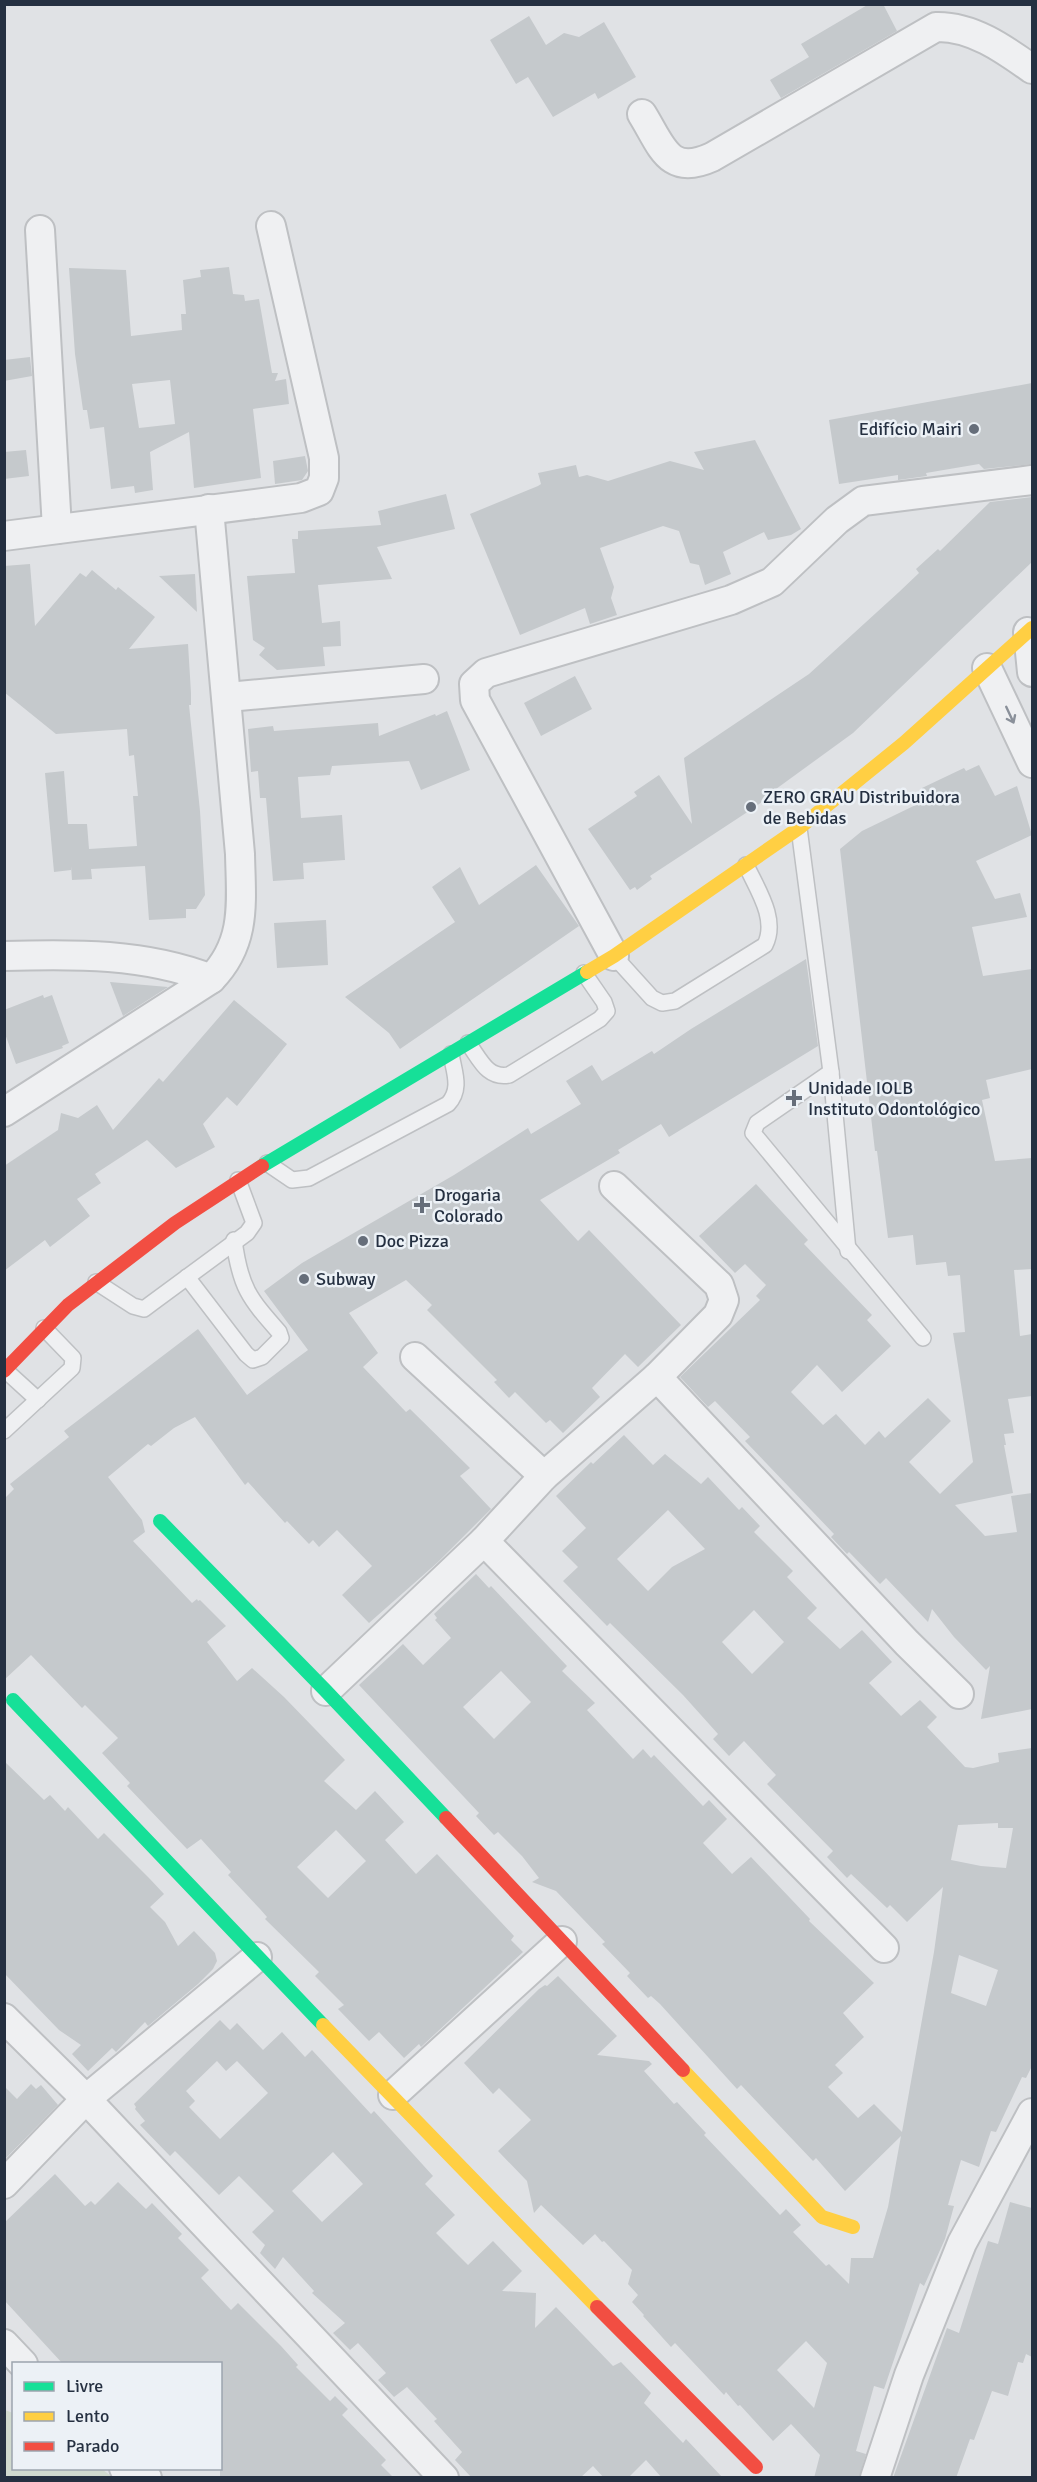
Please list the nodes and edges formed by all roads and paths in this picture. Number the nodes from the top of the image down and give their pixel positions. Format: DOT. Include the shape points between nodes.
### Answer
graph roads {
  1 [pos="1032,69"];
  2 [pos="642,114"];
  3 [pos="271,226"];
  4 [pos="40,230"];
  5 [pos="1032,480"];
  6 [pos="210,508"];
  7 [pos="57,529"];
  8 [pos="4,536"];
  9 [pos="1030,630"];
  10 [pos="987,668"];
  11 [pos="1032,672"];
  12 [pos="424,679"];
  13 [pos="228,697"];
  14 [pos="1032,763"];
  15 [pos="799,828"];
  16 [pos="746,865"];
  17 [pos="4,956"];
  18 [pos="614,956"];
  19 [pos="585,974"];
  20 [pos="210,979"];
  21 [pos="468,1043"];
  22 [pos="451,1054"];
  23 [pos="831,1072"];
  24 [pos="4,1112"];
  25 [pos="267,1163"];
  26 [pos="238,1180"];
  27 [pos="614,1186"];
  28 [pos="234,1240"];
  29 [pos="848,1251"];
  30 [pos="187,1277"];
  31 [pos="96,1282"];
  32 [pos="44,1328"];
  33 [pos="923,1338"];
  34 [pos="415,1357"];
  35 [pos="5,1371"];
  36 [pos="657,1377"];
  37 [pos="38,1400"];
  38 [pos="4,1431"];
  39 [pos="544,1476"];
  40 [pos="160,1521"];
  41 [pos="484,1541"];
  42 [pos="326,1691"];
  43 [pos="958,1694"];
  44 [pos="13,1700"];
  45 [pos="562,1941"];
  46 [pos="884,1948"];
  47 [pos="257,1957"];
  48 [pos="4,2018"];
  49 [pos="393,2095"];
  50 [pos="86,2099"];
  51 [pos="1032,2113"];
  52 [pos="4,2184"];
  53 [pos="853,2227"];
  54 [pos="4,2344"];
  55 [pos="21,2362"];
  56 [pos="756,2467"];
  57 [pos="127,2470"];
  58 [pos="147,2478"];
  59 [pos="444,2478"];
  60 [pos="875,2478"];
  1 -- 2 [label="street" via="972,33 952,26 936,27 712,157 689,165 671,159"];
  3 -- 6 [label="street" via="324,458 324,478 319,491 301,498"];
  4 -- 7 [label="street"];
  5 -- 18 [label="street" via="863,501 837,520 772,582 731,600 486,673 474,684 475,700"];
  6 -- 7 [label="street"];
  6 -- 13 [label="street"];
  7 -- 8 [label="street"];
  9 -- 10 [label="street"];
  9 -- 11 [label="street"];
  10 -- 14 [label="street, one-way"];
  10 -- 15 [label="street" via="904,743"];
  12 -- 13 [label="street"];
  13 -- 20 [label="street" via="241,903 233,950"];
  15 -- 16 [label="street"];
  15 -- 23 [label="lane"];
  16 -- 18 [label="street"];
  16 -- 18 [label="lane" via="771,922 765,945 675,1001 662,1003 652,998"];
  17 -- 20 [label="street" via="59,954 133,959 181,968"];
  18 -- 19 [label="street"];
  19 -- 21 [label="street"];
  19 -- 21 [label="lane" via="607,1011 509,1075 499,1077 489,1072"];
  20 -- 24 [label="street"];
  21 -- 22 [label="street"];
  22 -- 25 [label="street"];
  22 -- 25 [label="lane" via="457,1086 455,1097 448,1104 309,1178 292,1180"];
  23 -- 29 [label="lane"];
  23 -- 29 [label="lane" via="757,1123 753,1134"];
  25 -- 26 [label="street"];
  26 -- 28 [label="lane" via="254,1223 247,1233"];
  26 -- 31 [label="street"];
  27 -- 36 [label="street" via="719,1285 724,1300 718,1315"];
  28 -- 30 [label="lane"];
  28 -- 30 [label="lane" via="241,1281 281,1338 262,1357 254,1360 246,1354"];
  29 -- 33 [label="lane"];
  30 -- 31 [label="lane" via="144,1309"];
  31 -- 32 [label="street"];
  32 -- 35 [label="street"];
  32 -- 37 [label="lane" via="73,1358 72,1368"];
  34 -- 39 [label="street"];
  35 -- 37 [label="lane"];
  36 -- 39 [label="street"];
  36 -- 43 [label="street"];
  37 -- 38 [label="lane"];
  39 -- 41 [label="street"];
  40 -- 42 [label="street"];
  41 -- 42 [label="street"];
  41 -- 46 [label="street"];
  42 -- 45 [label="street"];
  44 -- 47 [label="street"];
  45 -- 49 [label="street"];
  45 -- 53 [label="street" via="822,2217"];
  47 -- 49 [label="street"];
  47 -- 50 [label="street"];
  48 -- 50 [label="street"];
  49 -- 56 [label="street"];
  50 -- 52 [label="street"];
  50 -- 59 [label="street"];
  51 -- 60 [label="street" via="962,2243 909,2375"];
  54 -- 55 [label="street"];
  57 -- 58 [label="street"];
}
